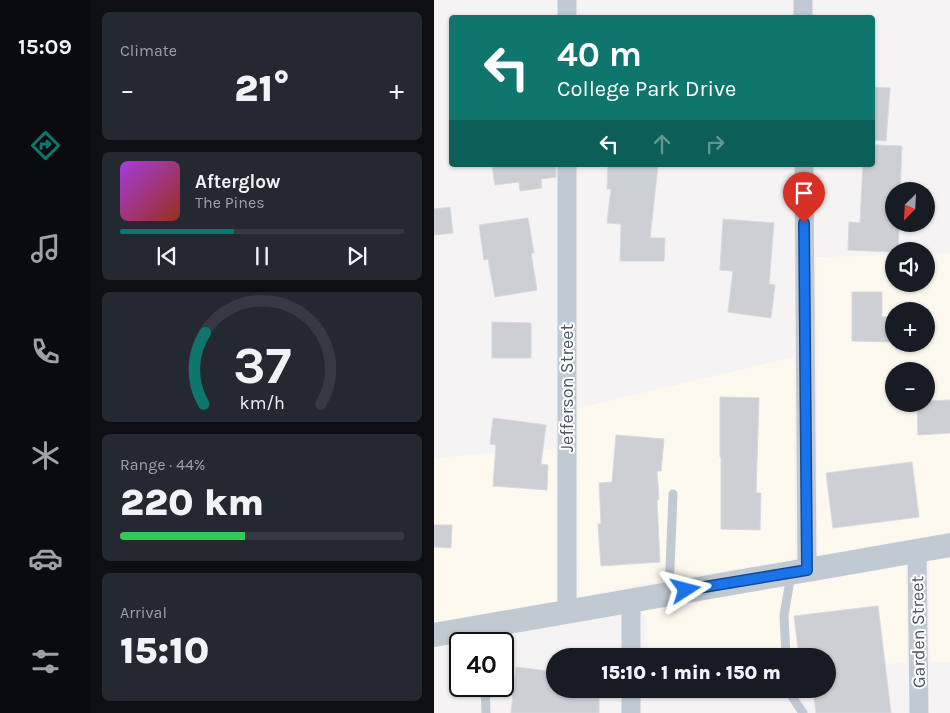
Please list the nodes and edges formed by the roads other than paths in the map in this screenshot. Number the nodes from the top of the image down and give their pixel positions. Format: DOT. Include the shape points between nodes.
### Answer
graph roads {
  1 [pos="567,0"];
  2 [pos="803,0"];
  3 [pos="567,15"];
  4 [pos="803,15"];
  5 [pos="567,167"];
  6 [pos="804,167"];
  7 [pos="673,494"];
  8 [pos="950,545"];
  9 [pos="917,551"];
  10 [pos="799,571"];
  11 [pos="668,593"];
  12 [pos="631,599"];
  13 [pos="567,612"];
  14 [pos="494,632"];
  15 [pos="434,635"];
  16 [pos="449,635"];
  17 [pos="631,648"];
  18 [pos="786,648"];
  19 [pos="485,697"];
  20 [pos="631,698"];
  21 [pos="793,698"];
  22 [pos="486,713"];
  23 [pos="631,713"];
  24 [pos="803,713"];
  25 [pos="919,713"];
  1 -- 3 [label="street"];
  2 -- 4 [label="street"];
  5 -- 13 [label="street, Jefferson Street"];
  6 -- 10 [label="street"];
  7 -- 11 [label="lane"];
  8 -- 9 [label="street"];
  9 -- 10 [label="street"];
  9 -- 25 [label="street, Garden Street"];
  10 -- 11 [label="street"];
  10 -- 18 [label="lane" via="784,615"];
  11 -- 12 [label="street"];
  12 -- 13 [label="street"];
  12 -- 17 [label="street"];
  13 -- 14 [label="street"];
  15 -- 16 [label="street"];
  19 -- 22 [label="lane"];
  20 -- 23 [label="street"];
  21 -- 24 [label="lane"];
}
